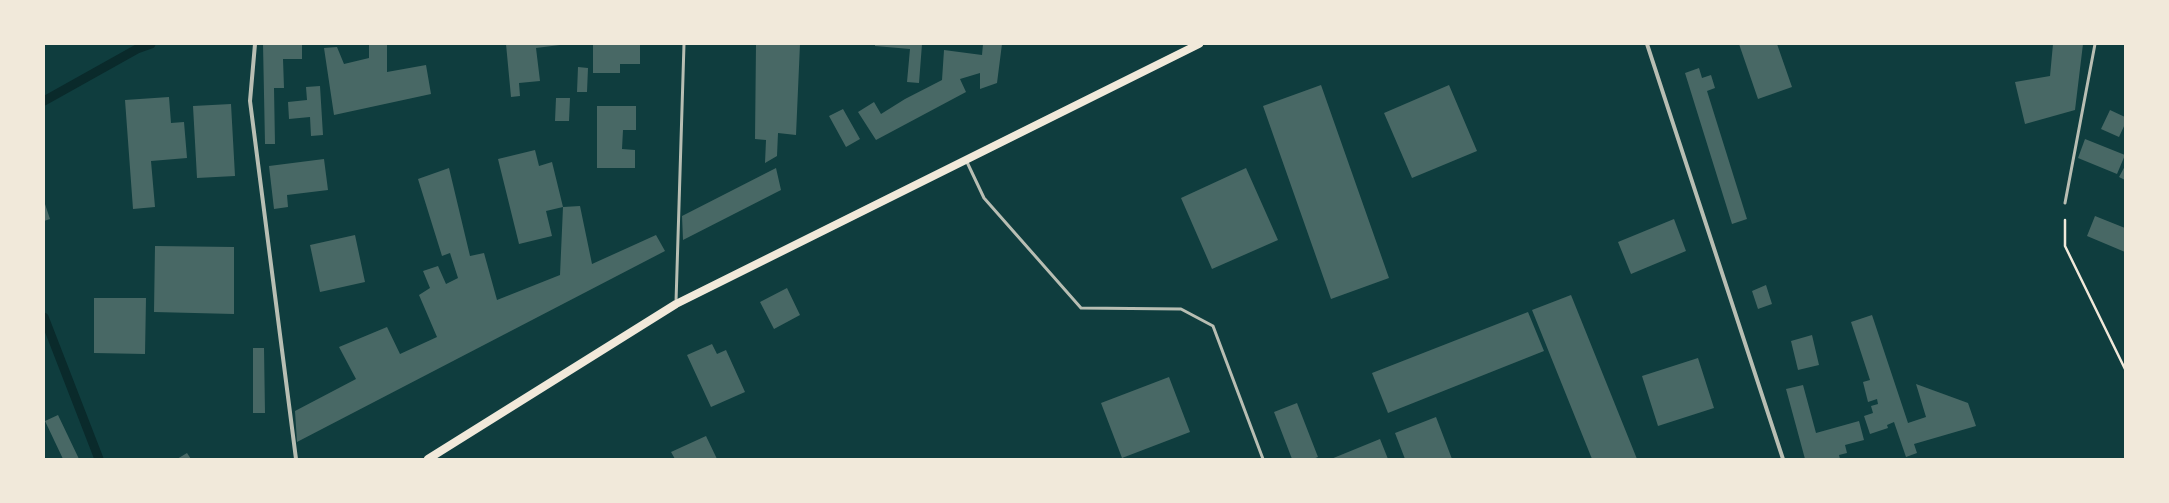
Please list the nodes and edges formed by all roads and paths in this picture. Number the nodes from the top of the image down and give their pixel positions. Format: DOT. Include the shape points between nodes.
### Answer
graph roads {
  1 [pos="255,44"];
  2 [pos="684,44"];
  3 [pos="1199,44"];
  4 [pos="1647,44"];
  5 [pos="2095,44"];
  6 [pos="966,160"];
  7 [pos="2065,203"];
  8 [pos="676,304"];
  9 [pos="2125,369"];
  10 [pos="296,459"];
  11 [pos="428,459"];
  12 [pos="1263,459"];
  13 [pos="1783,459"];
  1 -- 10 [label="street" via="250,101"];
  2 -- 8 [label="lane"];
  3 -- 6 [label="main road"];
  4 -- 13 [label="street"];
  5 -- 7 [label="lane"];
  6 -- 8 [label="main road"];
  6 -- 12 [label="lane" via="984,198 1080,308 1181,309 1213,326"];
  7 -- 9 [label="path" via="2065,246"];
  8 -- 11 [label="main road"];
}
